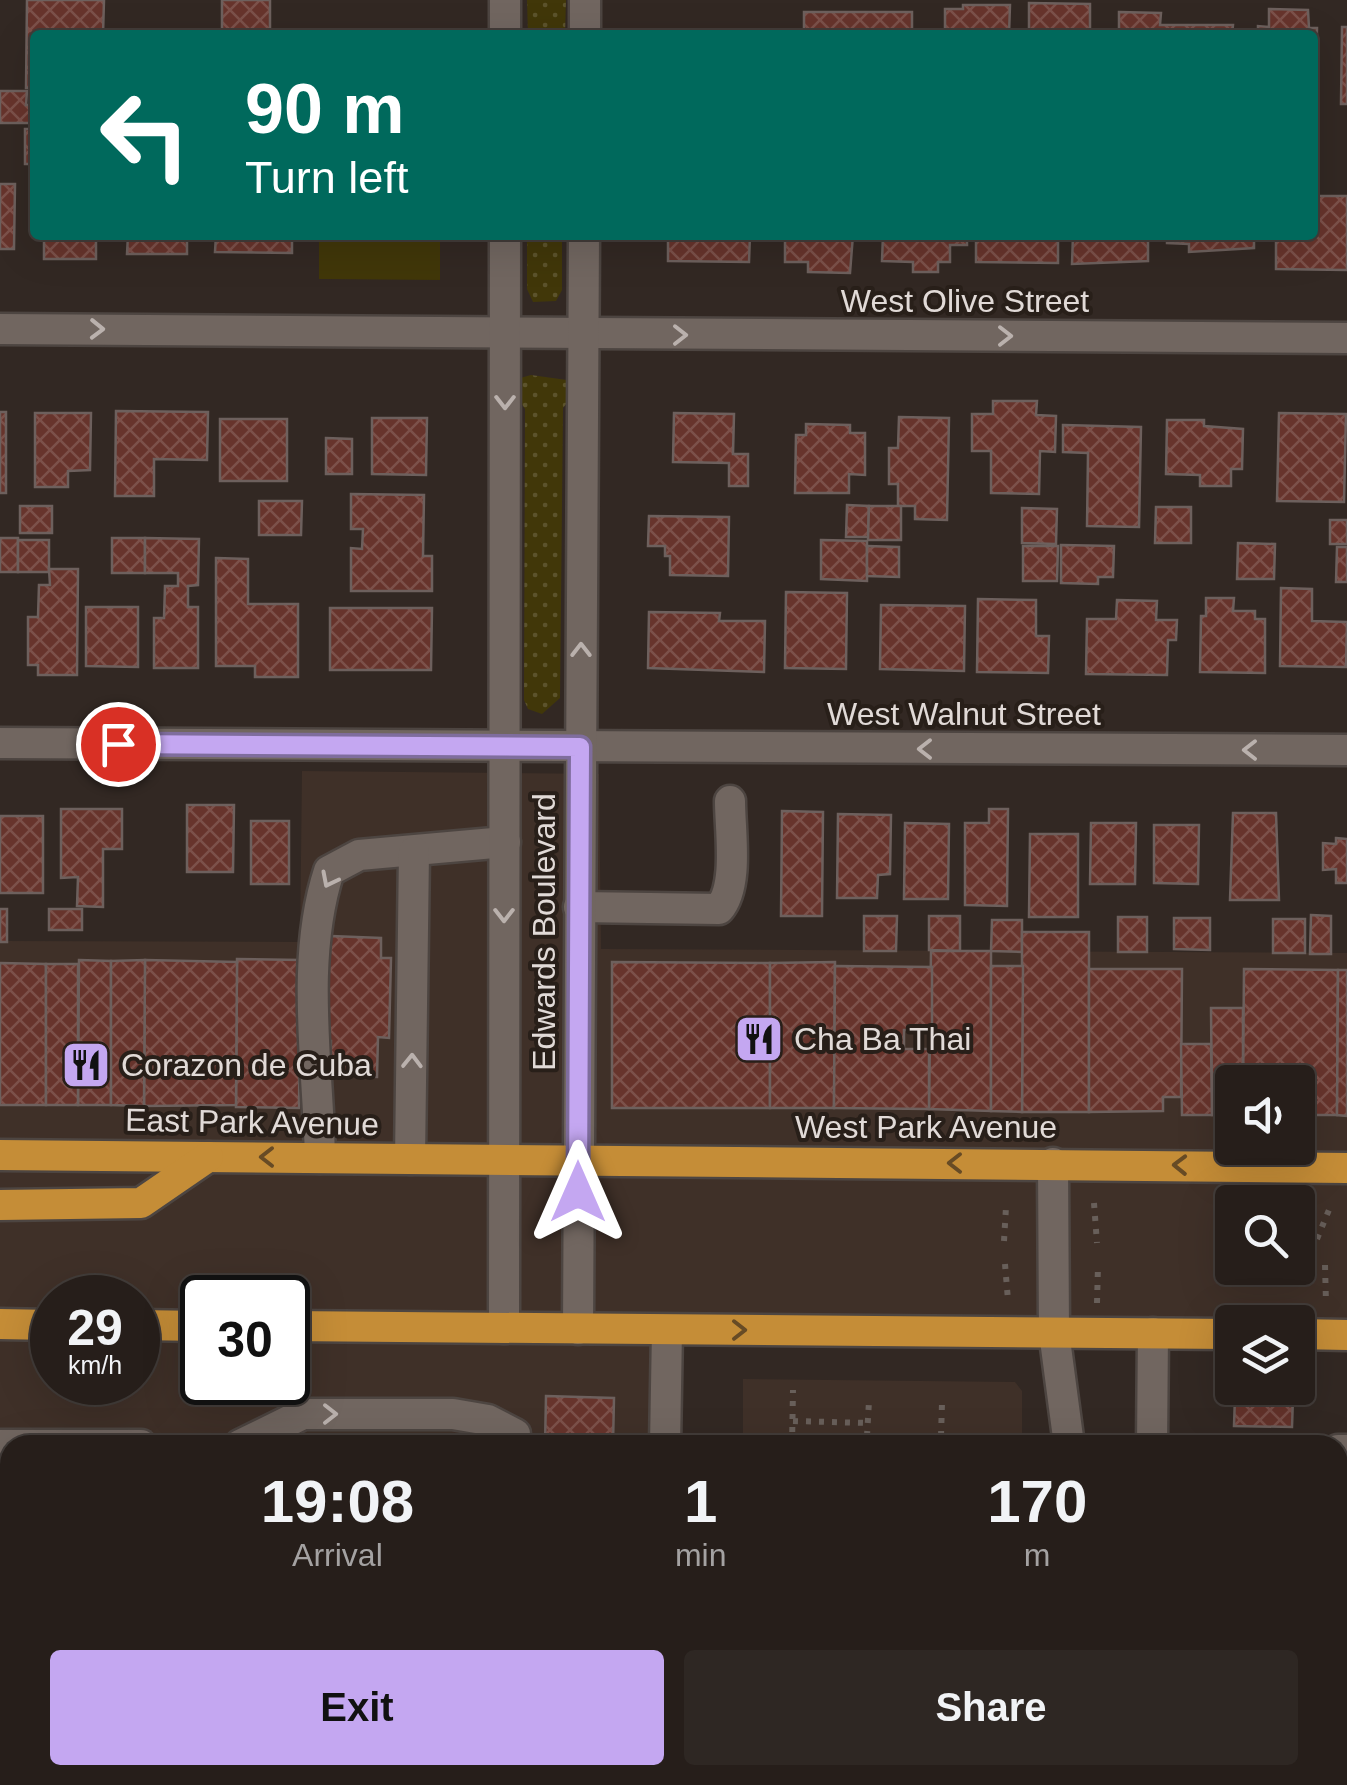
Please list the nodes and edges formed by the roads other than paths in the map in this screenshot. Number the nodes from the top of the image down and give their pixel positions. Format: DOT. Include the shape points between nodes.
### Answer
graph roads {
  1 [pos="505,0"];
  2 [pos="585,0"];
  3 [pos="505,30"];
  4 [pos="585,30"];
  5 [pos="505,240"];
  6 [pos="584,240"];
  7 [pos="0,328"];
  8 [pos="505,334"];
  9 [pos="583,334"];
  10 [pos="1347,338"];
  11 [pos="0,743"];
  12 [pos="504,747"];
  13 [pos="580,747"];
  14 [pos="1347,750"];
  15 [pos="730,802"];
  16 [pos="504,842"];
  17 [pos="414,852"];
  18 [pos="580,907"];
  19 [pos="0,1155"];
  20 [pos="208,1157"];
  21 [pos="320,1158"];
  22 [pos="410,1159"];
  23 [pos="504,1160"];
  24 [pos="578,1160"];
  25 [pos="1053,1163"];
  26 [pos="1347,1168"];
  27 [pos="0,1205"];
  28 [pos="0,1324"];
  29 [pos="30,1325"];
  30 [pos="310,1326"];
  31 [pos="504,1328"];
  32 [pos="578,1329"];
  33 [pos="667,1330"];
  34 [pos="1054,1332"];
  35 [pos="1153,1333"];
  36 [pos="1215,1334"];
  37 [pos="1315,1334"];
  38 [pos="1347,1335"];
  39 [pos="260,1435"];
  40 [pos="500,1435"];
  41 [pos="665,1435"];
  42 [pos="1068,1435"];
  43 [pos="1152,1435"];
  1 -- 3 [label="street"];
  2 -- 4 [label="street"];
  5 -- 8 [label="street, Edwards Boulevard"];
  6 -- 9 [label="street, Edwards Boulevard"];
  7 -- 8 [label="street, West Olive Street, one-way"];
  8 -- 9 [label="street, West Olive Street"];
  8 -- 12 [label="street, Edwards Boulevard, one-way"];
  9 -- 10 [label="street, West Olive Street, one-way"];
  13 -- 9 [label="street, Edwards Boulevard, one-way"];
  11 -- 12 [label="street, West Walnut Street"];
  12 -- 13 [label="street, West Walnut Street"];
  12 -- 16 [label="street, Edwards Boulevard"];
  14 -- 13 [label="street, West Walnut Street, one-way"];
  13 -- 18 [label="street, Edwards Boulevard"];
  15 -- 18 [label="street" via="729,884 719,908"];
  16 -- 17 [label="street"];
  16 -- 23 [label="street, Edwards Boulevard, one-way"];
  17 -- 21 [label="street, one-way" via="359,855 339,863 329,871 318,906"];
  22 -- 17 [label="street, one-way"];
  18 -- 24 [label="street, Edwards Boulevard"];
  19 -- 20 [label="highway, East Park Avenue"];
  21 -- 20 [label="highway, East Park Avenue, one-way"];
  20 -- 27 [label="highway" via="141,1203"];
  21 -- 22 [label="highway, East Park Avenue"];
  22 -- 23 [label="highway, East Park Avenue"];
  23 -- 24 [label="highway, West Park Avenue"];
  23 -- 31 [label="street, Edwards Boulevard"];
  25 -- 24 [label="highway, West Park Avenue, one-way"];
  24 -- 32 [label="street, Edwards Boulevard"];
  26 -- 25 [label="highway, West Park Avenue, one-way"];
  25 -- 34 [label="street"];
  28 -- 29 [label="highway"];
  30 -- 31 [label="highway"];
  31 -- 32 [label="highway"];
  32 -- 33 [label="highway"];
  33 -- 34 [label="highway, one-way"];
  33 -- 41 [label="street"];
  34 -- 35 [label="highway"];
  34 -- 42 [label="street"];
  35 -- 36 [label="highway"];
  35 -- 43 [label="street"];
  37 -- 38 [label="highway"];
  39 -- 40 [label="street, one-way" via="303,1414 453,1414"];
}
